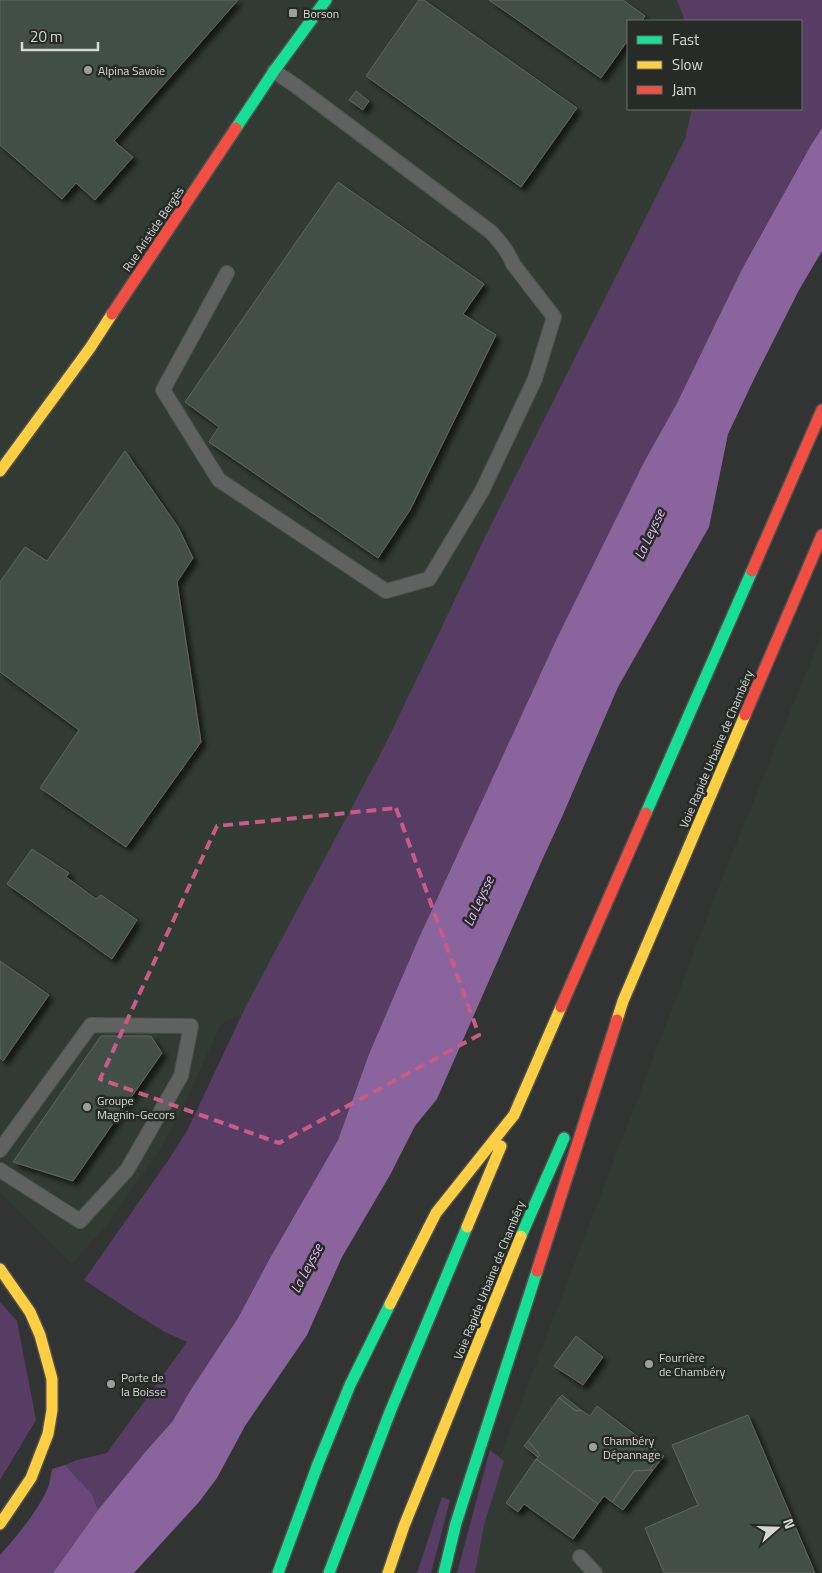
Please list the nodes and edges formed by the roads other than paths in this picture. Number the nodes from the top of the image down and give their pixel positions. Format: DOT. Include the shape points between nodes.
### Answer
graph roads {
  1 [pos="326,0"];
  2 [pos="274,72"];
  3 [pos="227,273"];
  4 [pos="822,410"];
  5 [pos="0,471"];
  6 [pos="822,535"];
  7 [pos="623,1001"];
  8 [pos="580,1102"];
  9 [pos="514,1115"];
  10 [pos="568,1129"];
  11 [pos="0,1150"];
  12 [pos="0,1170"];
  13 [pos="0,1269"];
  14 [pos="318,1464"];
  15 [pos="0,1524"];
  16 [pos="281,1531"];
  17 [pos="580,1558"];
  18 [pos="278,1573"];
  19 [pos="329,1573"];
  20 [pos="388,1573"];
  21 [pos="444,1573"];
  22 [pos="595,1573"];
  1 -- 2 [label="main road, Rue Aristide Bergès"];
  2 -- 3 [label="lane" via="491,232 554,317 535,379 486,482 429,579 386,590 219,480 163,390"];
  2 -- 5 [label="main road, Rue Aristide Bergès" via="90,348"];
  4 -- 9 [label="main road"];
  6 -- 7 [label="main road, Voie Rapide Urbaine de Chambéry"];
  7 -- 8 [label="main road"];
  7 -- 21 [label="main road" via="456,1523"];
  9 -- 14 [label="main road" via="436,1213 350,1384"];
  9 -- 19 [label="main road" via="370,1459"];
  10 -- 20 [label="main road, Voie Rapide Urbaine de Chambéry" via="508,1266"];
  11 -- 12 [label="lane" via="91,1025 191,1026 181,1076 127,1170 80,1221"];
  13 -- 15 [label="main road" via="30,1312 52,1379 48,1434 31,1478"];
  14 -- 16 [label="main road"];
  14 -- 18 [label="main road"];
  17 -- 22 [label="lane"];
}
